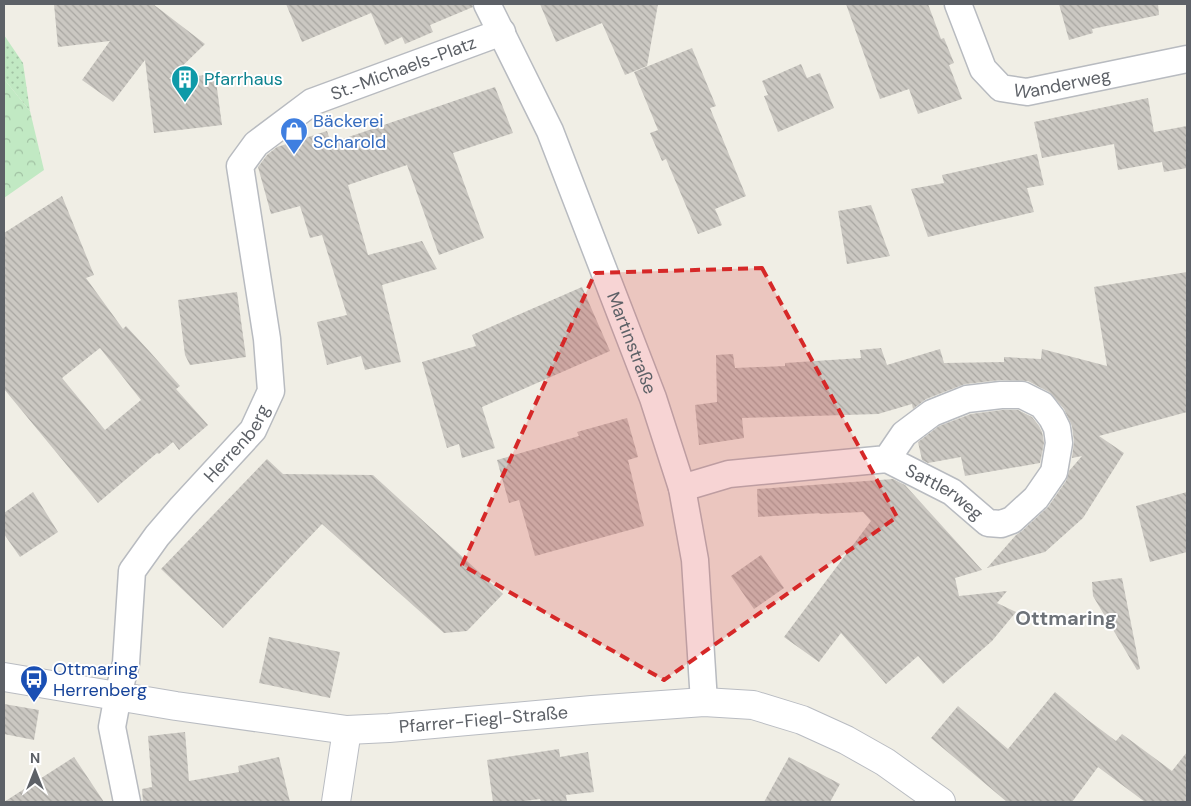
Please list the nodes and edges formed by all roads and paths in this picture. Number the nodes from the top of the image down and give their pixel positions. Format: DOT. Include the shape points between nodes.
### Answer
graph roads {
  1 [pos="487,4"];
  2 [pos="958,4"];
  3 [pos="502,32"];
  4 [pos="1187,59"];
  5 [pos="240,166"];
  6 [pos="887,459"];
  7 [pos="682,488"];
  8 [pos="4,677"];
  9 [pos="118,695"];
  10 [pos="704,702"];
  11 [pos="347,730"];
  12 [pos="127,802"];
  13 [pos="336,802"];
  14 [pos="941,802"];
  1 -- 3 [label="street, Martinstraße"];
  2 -- 4 [label="street, Wanderweg" via="983,70 1001,88 1027,92"];
  3 -- 5 [label="street, St.-Michaels-Platz" via="312,102 256,144"];
  3 -- 7 [label="street, Martinstraße" via="550,131 653,398"];
  5 -- 9 [label="street, Herrenberg" via="267,339 271,391 253,430 169,522 132,571 126,663"];
  6 -- 6 [label="street, Sattlerweg" via="952,492 988,523 1001,524 1012,520 1036,498 1054,472 1059,443 1057,428 1042,405 1022,395 1001,394 967,399 932,413 904,434"];
  6 -- 7 [label="street, Sattlerweg" via="729,474"];
  7 -- 10 [label="street, Martinstraße" via="695,560"];
  8 -- 9 [label="main road, Pfarrer-Fiegl-Straße"];
  9 -- 11 [label="main road, Pfarrer-Fiegl-Straße"];
  9 -- 12 [label="street, Herrenberg" via="112,727"];
  10 -- 11 [label="main road, Pfarrer-Fiegl-Straße"];
  10 -- 14 [label="main road, Pfarrer-Fiegl-Straße" via="753,705 802,720 885,762"];
  11 -- 13 [label="main road"];
}
